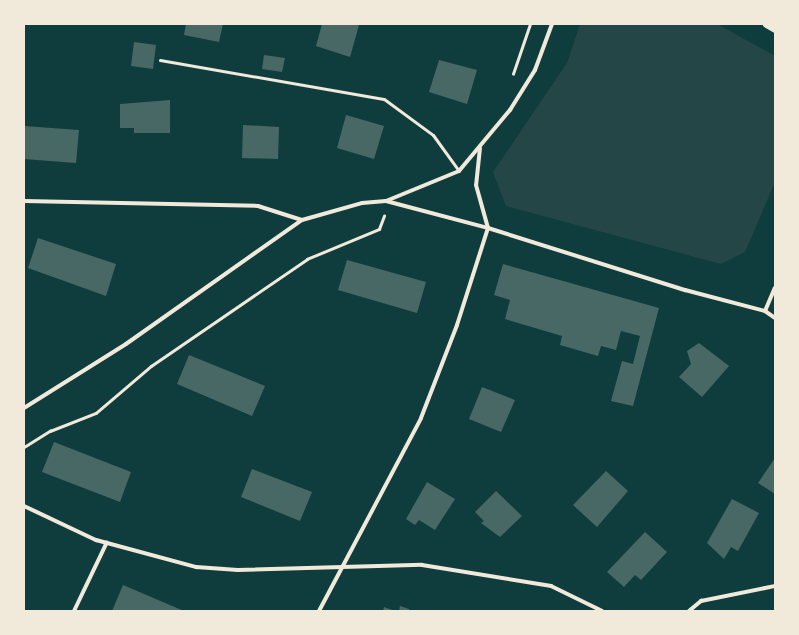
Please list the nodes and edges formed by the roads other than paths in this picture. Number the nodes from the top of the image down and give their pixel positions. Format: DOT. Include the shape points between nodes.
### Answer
graph roads {
  1 [pos="552,24"];
  2 [pos="766,24"];
  3 [pos="775,29"];
  4 [pos="160,60"];
  5 [pos="480,147"];
  6 [pos="459,171"];
  7 [pos="24,201"];
  8 [pos="386,201"];
  9 [pos="302,220"];
  10 [pos="488,228"];
  11 [pos="775,288"];
  12 [pos="764,311"];
  13 [pos="775,318"];
  14 [pos="24,408"];
  15 [pos="24,506"];
  16 [pos="107,542"];
  17 [pos="340,566"];
  18 [pos="775,586"];
  19 [pos="74,611"];
  20 [pos="319,611"];
  21 [pos="602,611"];
  22 [pos="689,611"];
  1 -- 5 [label="street" via="535,70 510,110"];
  2 -- 3 [label="street"];
  4 -- 6 [label="lane" via="384,99 433,135"];
  5 -- 6 [label="street"];
  5 -- 10 [label="street" via="476,185"];
  6 -- 8 [label="street"];
  7 -- 9 [label="street" via="258,206"];
  8 -- 9 [label="street" via="362,203"];
  8 -- 10 [label="street"];
  9 -- 14 [label="street" via="126,344"];
  10 -- 12 [label="street" via="678,288"];
  10 -- 17 [label="street" via="457,325 421,418"];
  11 -- 12 [label="street"];
  12 -- 13 [label="street"];
  15 -- 16 [label="street"];
  16 -- 17 [label="street" via="196,567 238,570"];
  16 -- 19 [label="street"];
  17 -- 20 [label="street"];
  17 -- 21 [label="street" via="422,565 552,586"];
  18 -- 22 [label="street" via="701,601"];
}
